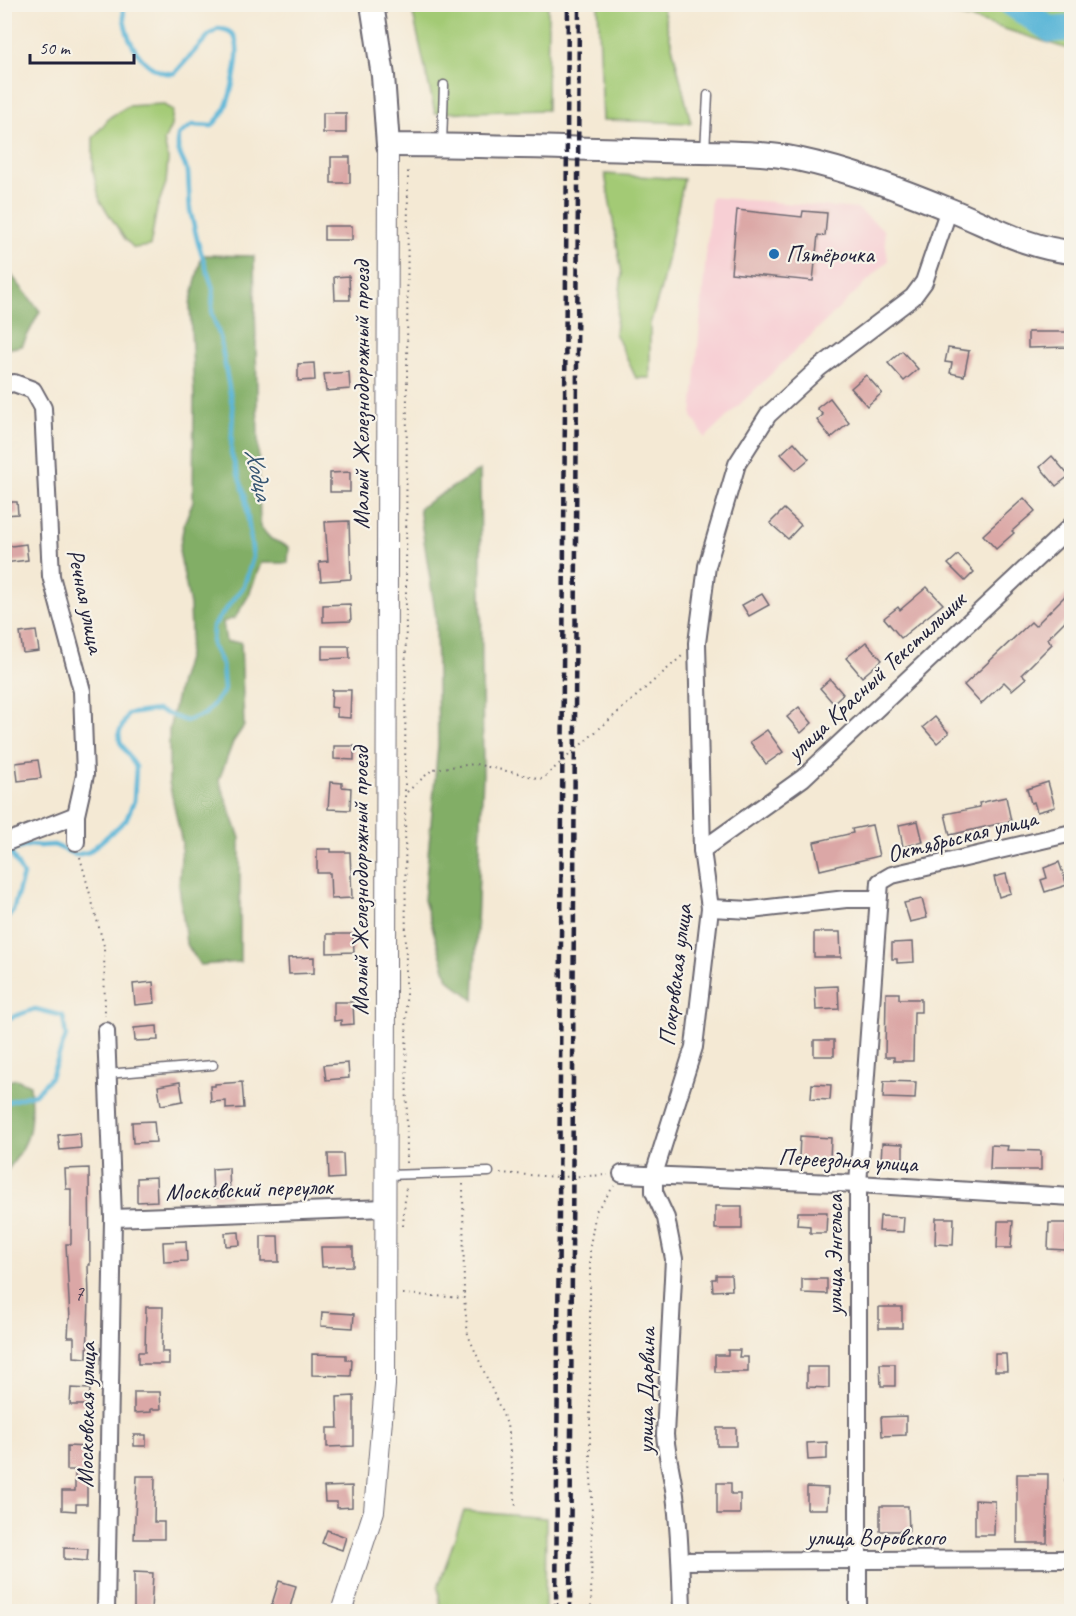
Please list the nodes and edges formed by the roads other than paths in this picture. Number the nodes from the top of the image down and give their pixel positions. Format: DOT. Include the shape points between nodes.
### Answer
graph roads {
  1 [pos="372,4"];
  2 [pos="444,85"];
  3 [pos="708,95"];
  4 [pos="388,145"];
  5 [pos="442,146"];
  6 [pos="705,153"];
  7 [pos="949,209"];
  8 [pos="1071,252"];
  9 [pos="9,384"];
  10 [pos="1071,525"];
  11 [pos="76,815"];
  12 [pos="1071,833"];
  13 [pos="76,842"];
  14 [pos="4,843"];
  15 [pos="702,850"];
  16 [pos="878,899"];
  17 [pos="710,908"];
  18 [pos="106,1031"];
  19 [pos="213,1065"];
  20 [pos="107,1074"];
  21 [pos="489,1172"];
  22 [pos="622,1174"];
  23 [pos="654,1174"];
  24 [pos="386,1176"];
  25 [pos="858,1184"];
  26 [pos="1071,1197"];
  27 [pos="386,1208"];
  28 [pos="113,1218"];
  29 [pos="1071,1559"];
  30 [pos="681,1562"];
  31 [pos="858,1562"];
  32 [pos="106,1611"];
  33 [pos="341,1611"];
  34 [pos="682,1611"];
  35 [pos="858,1611"];
  1 -- 4 [label="main road"];
  2 -- 5 [label="lane"];
  3 -- 6 [label="lane"];
  4 -- 5 [label="main road"];
  4 -- 24 [label="street, Малый Железнодорожный проезд"];
  5 -- 6 [label="main road"];
  6 -- 7 [label="main road" via="795,159 847,171"];
  7 -- 8 [label="main road" via="1015,239"];
  7 -- 15 [label="street, Покровская улица" via="924,282 913,297 819,368 768,415 737,464 707,566 697,643"];
  9 -- 11 [label="street, Речная улица" via="33,390 43,408 51,576 82,691 85,775"];
  10 -- 15 [label="street, улица Красный Текстильщик" via="803,778"];
  11 -- 13 [label="street, Речная улица"];
  11 -- 14 [label="street"];
  12 -- 16 [label="street, Октябрьская улица" via="892,875 880,882"];
  15 -- 17 [label="street, Покровская улица"];
  16 -- 17 [label="street" via="751,910"];
  16 -- 25 [label="street, улица Энгельса"];
  17 -- 23 [label="street, Покровская улица" via="694,1047"];
  18 -- 20 [label="street, Московская улица"];
  19 -- 20 [label="lane"];
  20 -- 28 [label="street, Московская улица"];
  21 -- 24 [label="lane"];
  22 -- 23 [label="street, Переездная улица"];
  23 -- 25 [label="street, Переездная улица"];
  23 -- 30 [label="street, улица Дарвина" via="654,1192 666,1218 674,1258 665,1436"];
  24 -- 27 [label="street, Малый Железнодорожный проезд"];
  25 -- 26 [label="street, Переездная улица"];
  25 -- 31 [label="street, улица Энгельса"];
  27 -- 28 [label="street, Московский переулок"];
  27 -- 33 [label="street, Малый Железнодорожный проезд" via="385,1385 374,1511"];
  28 -- 32 [label="street, Московская улица"];
  29 -- 31 [label="street, улица Воровского"];
  30 -- 31 [label="street, улица Воровского"];
  30 -- 34 [label="street, улица Дарвина"];
  31 -- 35 [label="street, улица Энгельса"];
}
